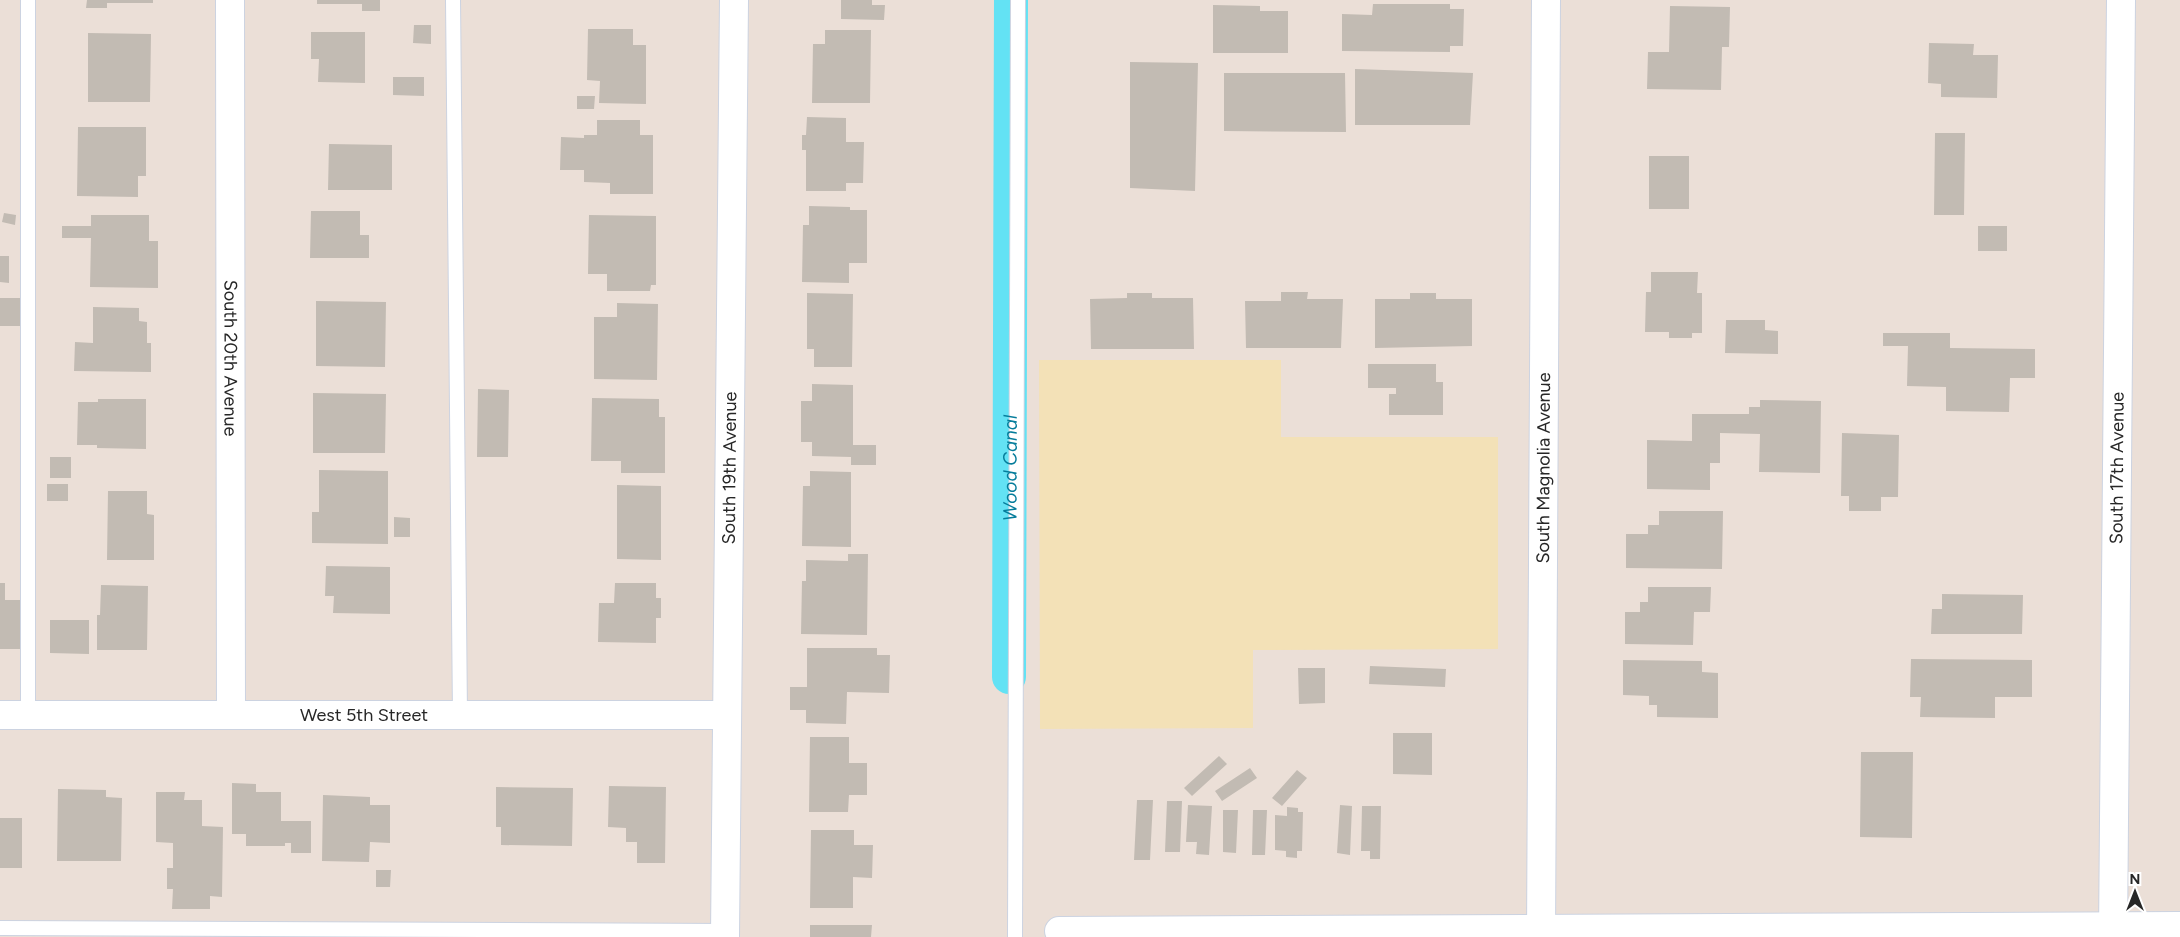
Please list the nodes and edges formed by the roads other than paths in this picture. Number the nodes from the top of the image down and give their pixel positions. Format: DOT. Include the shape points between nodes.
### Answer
graph roads {
  1 [pos="28,0"];
  2 [pos="230,0"];
  3 [pos="453,0"];
  4 [pos="734,0"];
  5 [pos="1018,0"];
  6 [pos="1546,0"];
  7 [pos="2121,0"];
  8 [pos="0,715"];
  9 [pos="28,715"];
  10 [pos="231,715"];
  11 [pos="460,715"];
  12 [pos="727,715"];
  13 [pos="2180,926"];
  14 [pos="0,928"];
  15 [pos="1059,931"];
  16 [pos="2113,931"];
  17 [pos="1541,933"];
  18 [pos="725,934"];
  19 [pos="1015,937"];
  1 -- 9 [label="lane"];
  2 -- 10 [label="street, South 20th Avenue"];
  3 -- 11 [label="lane"];
  4 -- 12 [label="street, South 19th Avenue"];
  5 -- 19 [label="lane"];
  6 -- 17 [label="street, South Magnolia Avenue"];
  7 -- 16 [label="street, South 17th Avenue"];
  8 -- 9 [label="street, West 5th Street"];
  9 -- 10 [label="street, West 5th Street"];
  10 -- 11 [label="street, West 5th Street"];
  11 -- 12 [label="street, West 5th Street"];
  12 -- 18 [label="street, South 19th Avenue"];
  13 -- 16 [label="street"];
  14 -- 18 [label="lane"];
  15 -- 17 [label="street"];
  16 -- 17 [label="street"];
}
